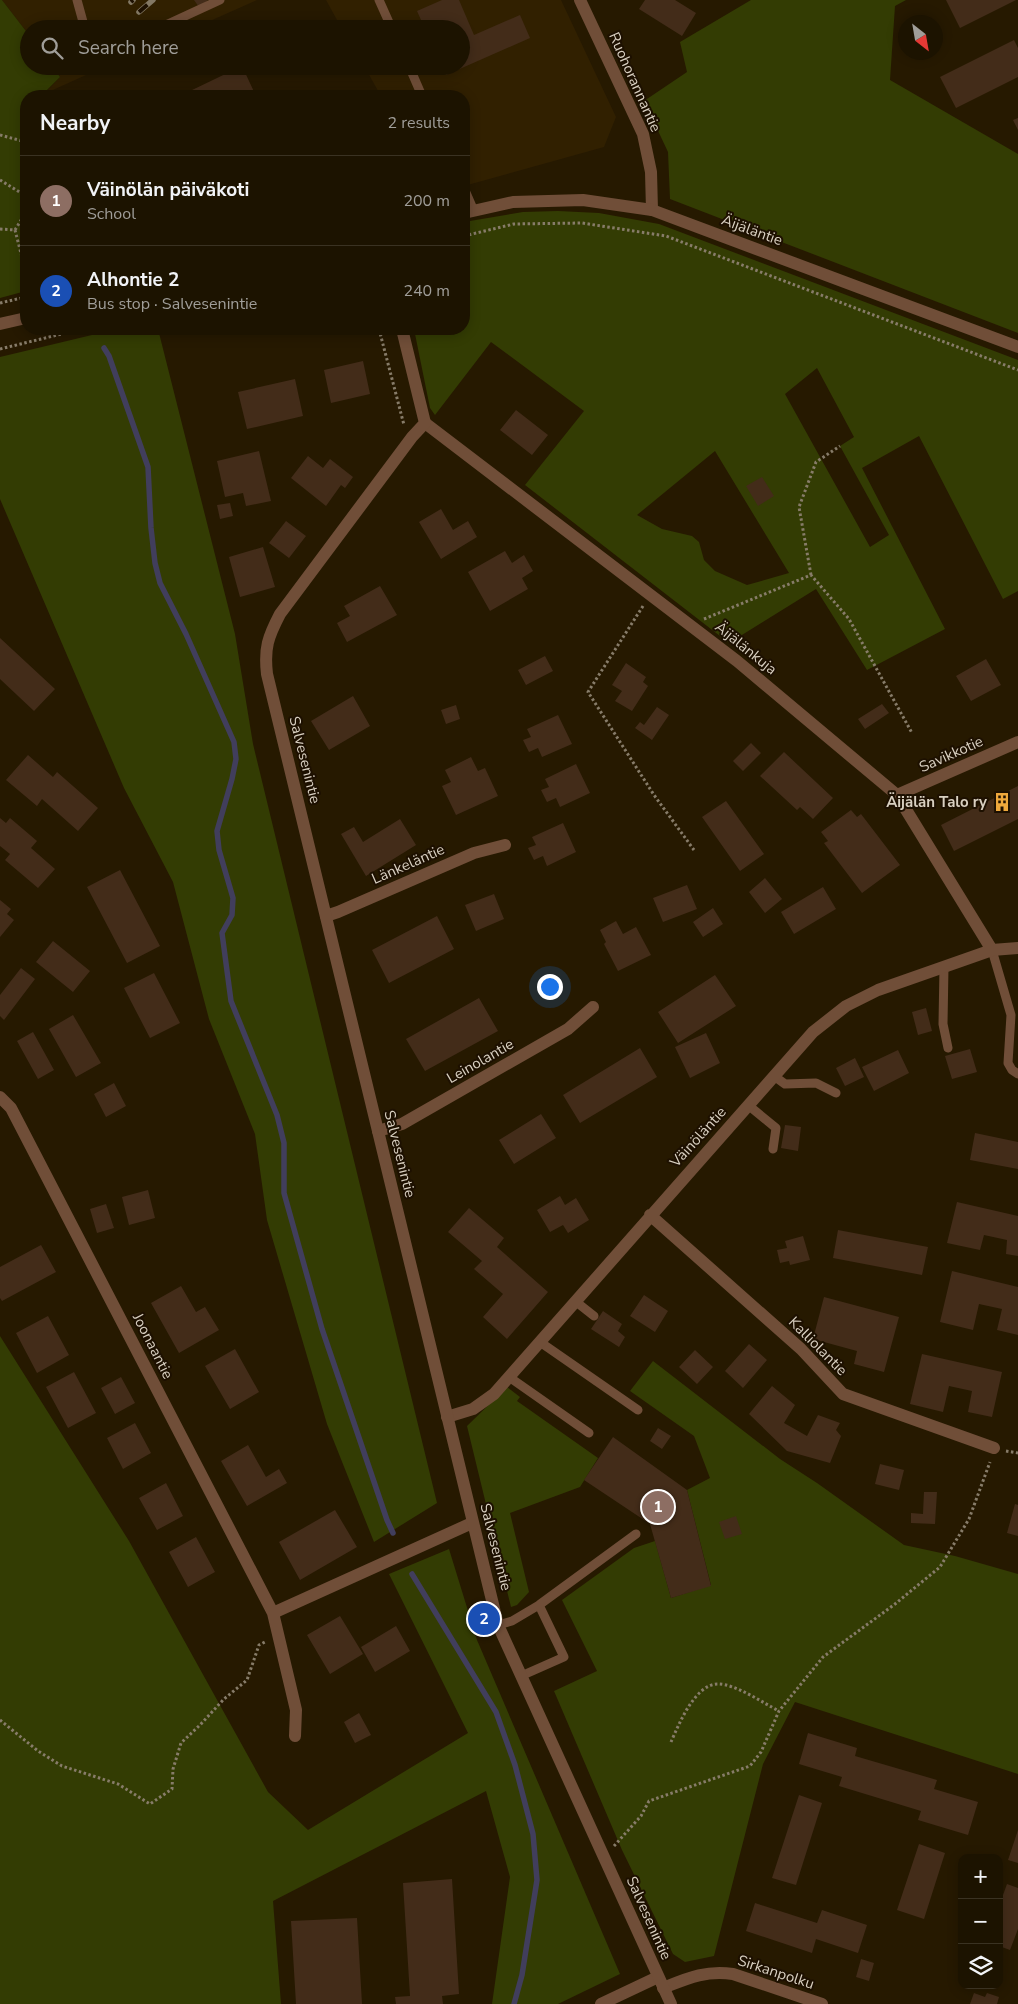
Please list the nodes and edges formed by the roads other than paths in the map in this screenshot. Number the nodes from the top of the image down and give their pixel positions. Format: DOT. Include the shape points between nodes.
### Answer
graph roads {
  1 [pos="76,0"];
  2 [pos="220,0"];
  3 [pos="379,0"];
  4 [pos="580,0"];
  5 [pos="82,20"];
  6 [pos="177,20"];
  7 [pos="388,20"];
  8 [pos="413,75"];
  9 [pos="419,90"];
  10 [pos="652,210"];
  11 [pos="470,212"];
  12 [pos="20,319"];
  13 [pos="0,324"];
  14 [pos="403,335"];
  15 [pos="1018,346"];
  16 [pos="425,423"];
  17 [pos="1018,742"];
  18 [pos="897,795"];
  19 [pos="505,845"];
  20 [pos="326,916"];
  21 [pos="1018,948"];
  22 [pos="992,950"];
  23 [pos="944,967"];
  24 [pos="593,1007"];
  25 [pos="948,1048"];
  26 [pos="1018,1074"];
  27 [pos="774,1076"];
  28 [pos="836,1093"];
  29 [pos="0,1097"];
  30 [pos="748,1105"];
  31 [pos="378,1131"];
  32 [pos="773,1149"];
  33 [pos="650,1215"];
  34 [pos="575,1301"];
  35 [pos="594,1316"];
  36 [pos="540,1342"];
  37 [pos="509,1377"];
  38 [pos="638,1410"];
  39 [pos="447,1417"];
  40 [pos="589,1433"];
  41 [pos="994,1448"];
  42 [pos="472,1523"];
  43 [pos="636,1534"];
  44 [pos="539,1605"];
  45 [pos="273,1613"];
  46 [pos="498,1625"];
  47 [pos="521,1676"];
  48 [pos="294,1736"];
  49 [pos="660,1983"];
  50 [pos="601,2004"];
  51 [pos="671,2004"];
  52 [pos="822,2004"];
  1 -- 5 [label="lane"];
  2 -- 6 [label="lane"];
  3 -- 7 [label="lane"];
  4 -- 10 [label="street, Ruohorannantie" via="642,134 651,172"];
  8 -- 9 [label="lane"];
  10 -- 11 [label="street, Äijäläntie" via="583,200 513,202"];
  10 -- 15 [label="street, Äijäläntie"];
  12 -- 13 [label="street"];
  14 -- 16 [label="street"];
  16 -- 18 [label="street, Äijälänkuja" via="737,661"];
  16 -- 20 [label="street, Salvesenintie" via="280,614 265,655"];
  17 -- 18 [label="street, Savikkotie"];
  18 -- 22 [label="street, Äijälänkuja"];
  19 -- 20 [label="street, Länkeläntie" via="474,853"];
  20 -- 31 [label="street, Salvesenintie"];
  21 -- 22 [label="street, Väinöläntie"];
  22 -- 23 [label="street, Väinöläntie"];
  22 -- 26 [label="lane" via="1011,1015 1008,1063"];
  23 -- 25 [label="lane" via="942,1024"];
  23 -- 27 [label="street, Väinöläntie" via="878,990 846,1006 812,1032"];
  24 -- 31 [label="street, Leinolantie" via="568,1030 402,1124"];
  27 -- 28 [label="lane" via="785,1084 816,1083"];
  27 -- 30 [label="street, Väinöläntie"];
  29 -- 45 [label="street, Joonaantie" via="11,1108"];
  30 -- 32 [label="lane" via="776,1128"];
  30 -- 33 [label="street, Väinöläntie"];
  31 -- 39 [label="street, Salvesenintie"];
  33 -- 34 [label="street, Väinöläntie"];
  33 -- 41 [label="street, Kalliolantie" via="801,1349 843,1394"];
  34 -- 35 [label="lane"];
  34 -- 36 [label="street, Väinöläntie"];
  36 -- 37 [label="street, Väinöläntie"];
  36 -- 38 [label="lane"];
  37 -- 39 [label="street, Väinöläntie" via="494,1394 473,1409"];
  37 -- 40 [label="lane"];
  39 -- 42 [label="street, Salvesenintie"];
  42 -- 45 [label="street"];
  42 -- 46 [label="street, Salvesenintie"];
  43 -- 44 [label="lane"];
  44 -- 46 [label="lane" via="512,1621"];
  44 -- 47 [label="lane" via="564,1657"];
  45 -- 48 [label="street, Joonaantie" via="296,1710"];
  46 -- 47 [label="street, Salvesenintie"];
  47 -- 49 [label="street, Salvesenintie"];
  49 -- 50 [label="street, Sirkanpolku"];
  49 -- 51 [label="street, Salvesenintie"];
  49 -- 52 [label="street, Sirkanpolku" via="719,1972"];
}
